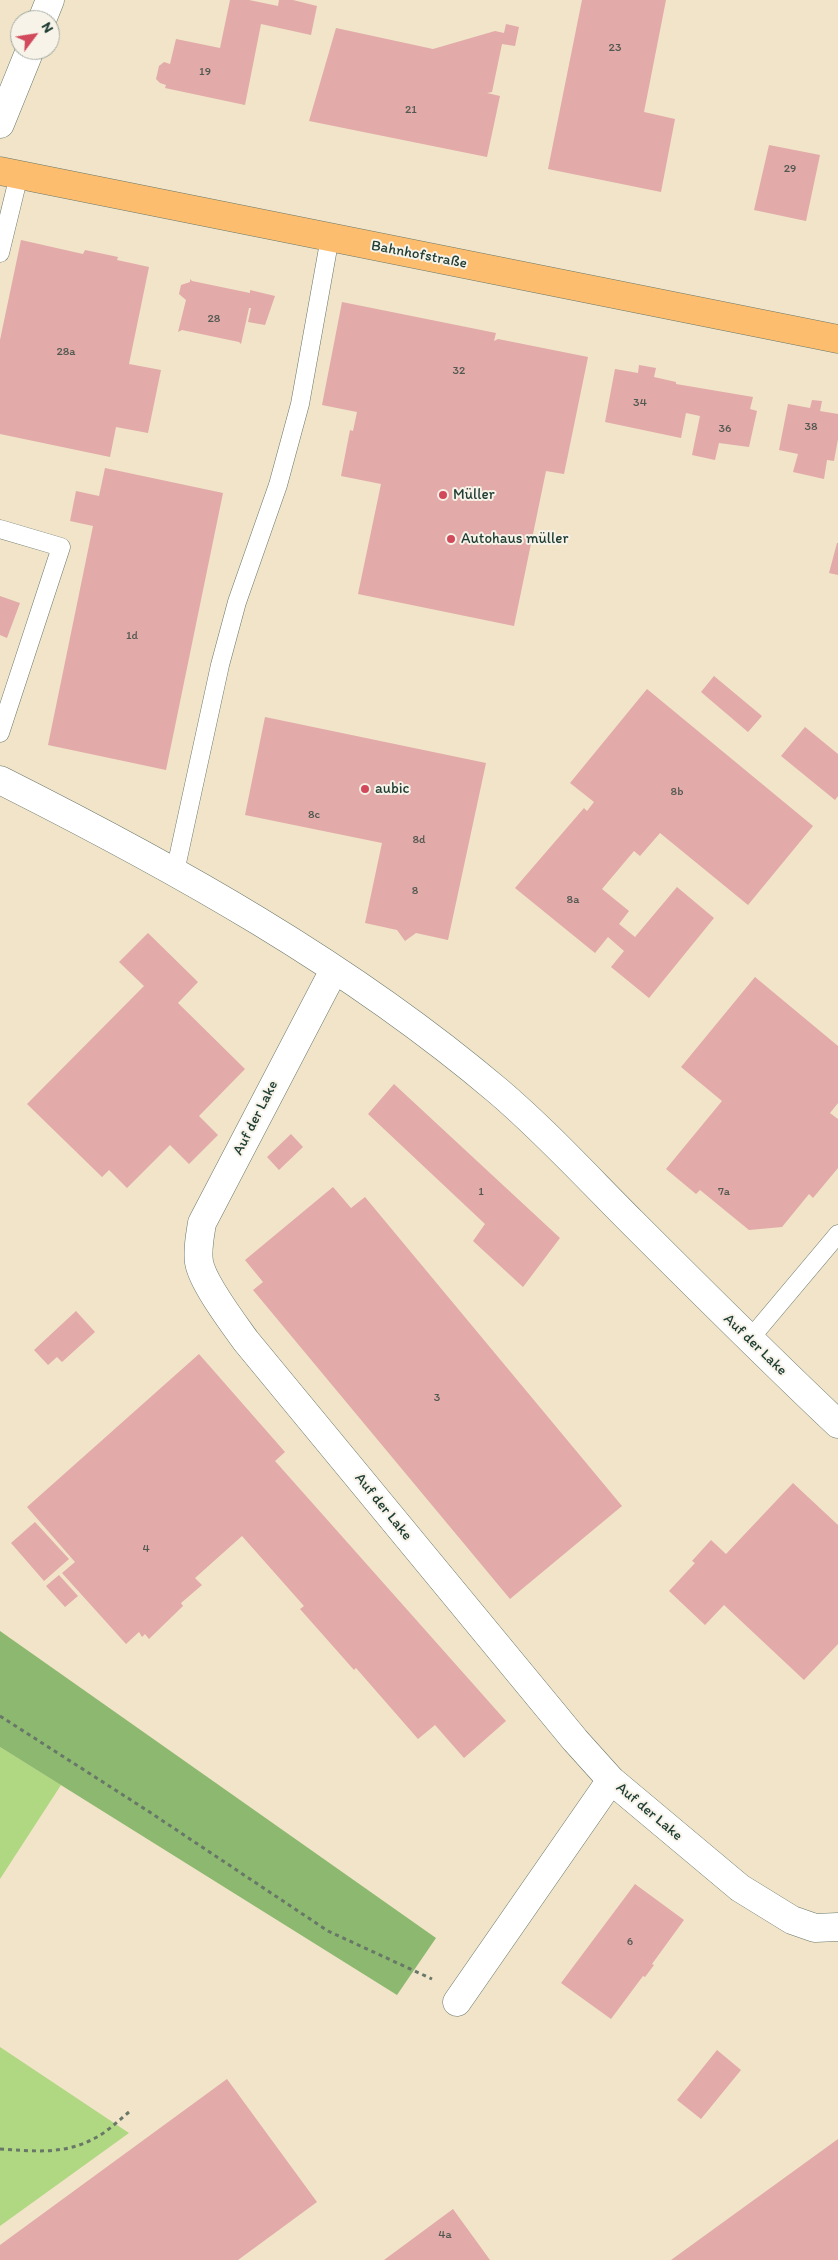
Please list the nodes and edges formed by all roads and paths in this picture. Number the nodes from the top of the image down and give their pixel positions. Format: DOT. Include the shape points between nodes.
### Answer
graph roads {
  1 [pos="26,60"];
  2 [pos="0,124"];
  3 [pos="10,173"];
  4 [pos="330,237"];
  5 [pos="0,253"];
  6 [pos="838,339"];
  7 [pos="0,529"];
  8 [pos="0,733"];
  9 [pos="0,780"];
  10 [pos="175,872"];
  11 [pos="334,970"];
  12 [pos="838,1234"];
  13 [pos="749,1340"];
  14 [pos="838,1424"];
  15 [pos="0,1716"];
  16 [pos="611,1780"];
  17 [pos="838,1927"];
  18 [pos="462,1994"];
  19 [pos="129,2112"];
  20 [pos="0,2149"];
  1 -- 2 [label="street"];
  3 -- 4 [label="main road, Bahnhofstraße"];
  3 -- 5 [label="lane"];
  4 -- 6 [label="main road, Bahnhofstraße"];
  4 -- 10 [label="lane" via="300,404 278,485 237,602 222,656"];
  7 -- 8 [label="lane" via="61,547"];
  9 -- 10 [label="street, Auf der Lake" via="97,828"];
  10 -- 11 [label="street, Auf der Lake" via="237,906"];
  11 -- 13 [label="street, Auf der Lake" via="414,1024 500,1093"];
  11 -- 16 [label="street, Auf der Lake" via="202,1223 199,1264 216,1299 246,1341"];
  12 -- 13 [label="lane"];
  13 -- 14 [label="street, Auf der Lake"];
  15 -- 18 [label="path" via="328,1931 420,1974 451,1980"];
  16 -- 17 [label="street, Auf der Lake" via="740,1888 792,1920 815,1928"];
  16 -- 18 [label="street"];
  19 -- 20 [label="path" via="95,2138 68,2149 45,2152"];
}
